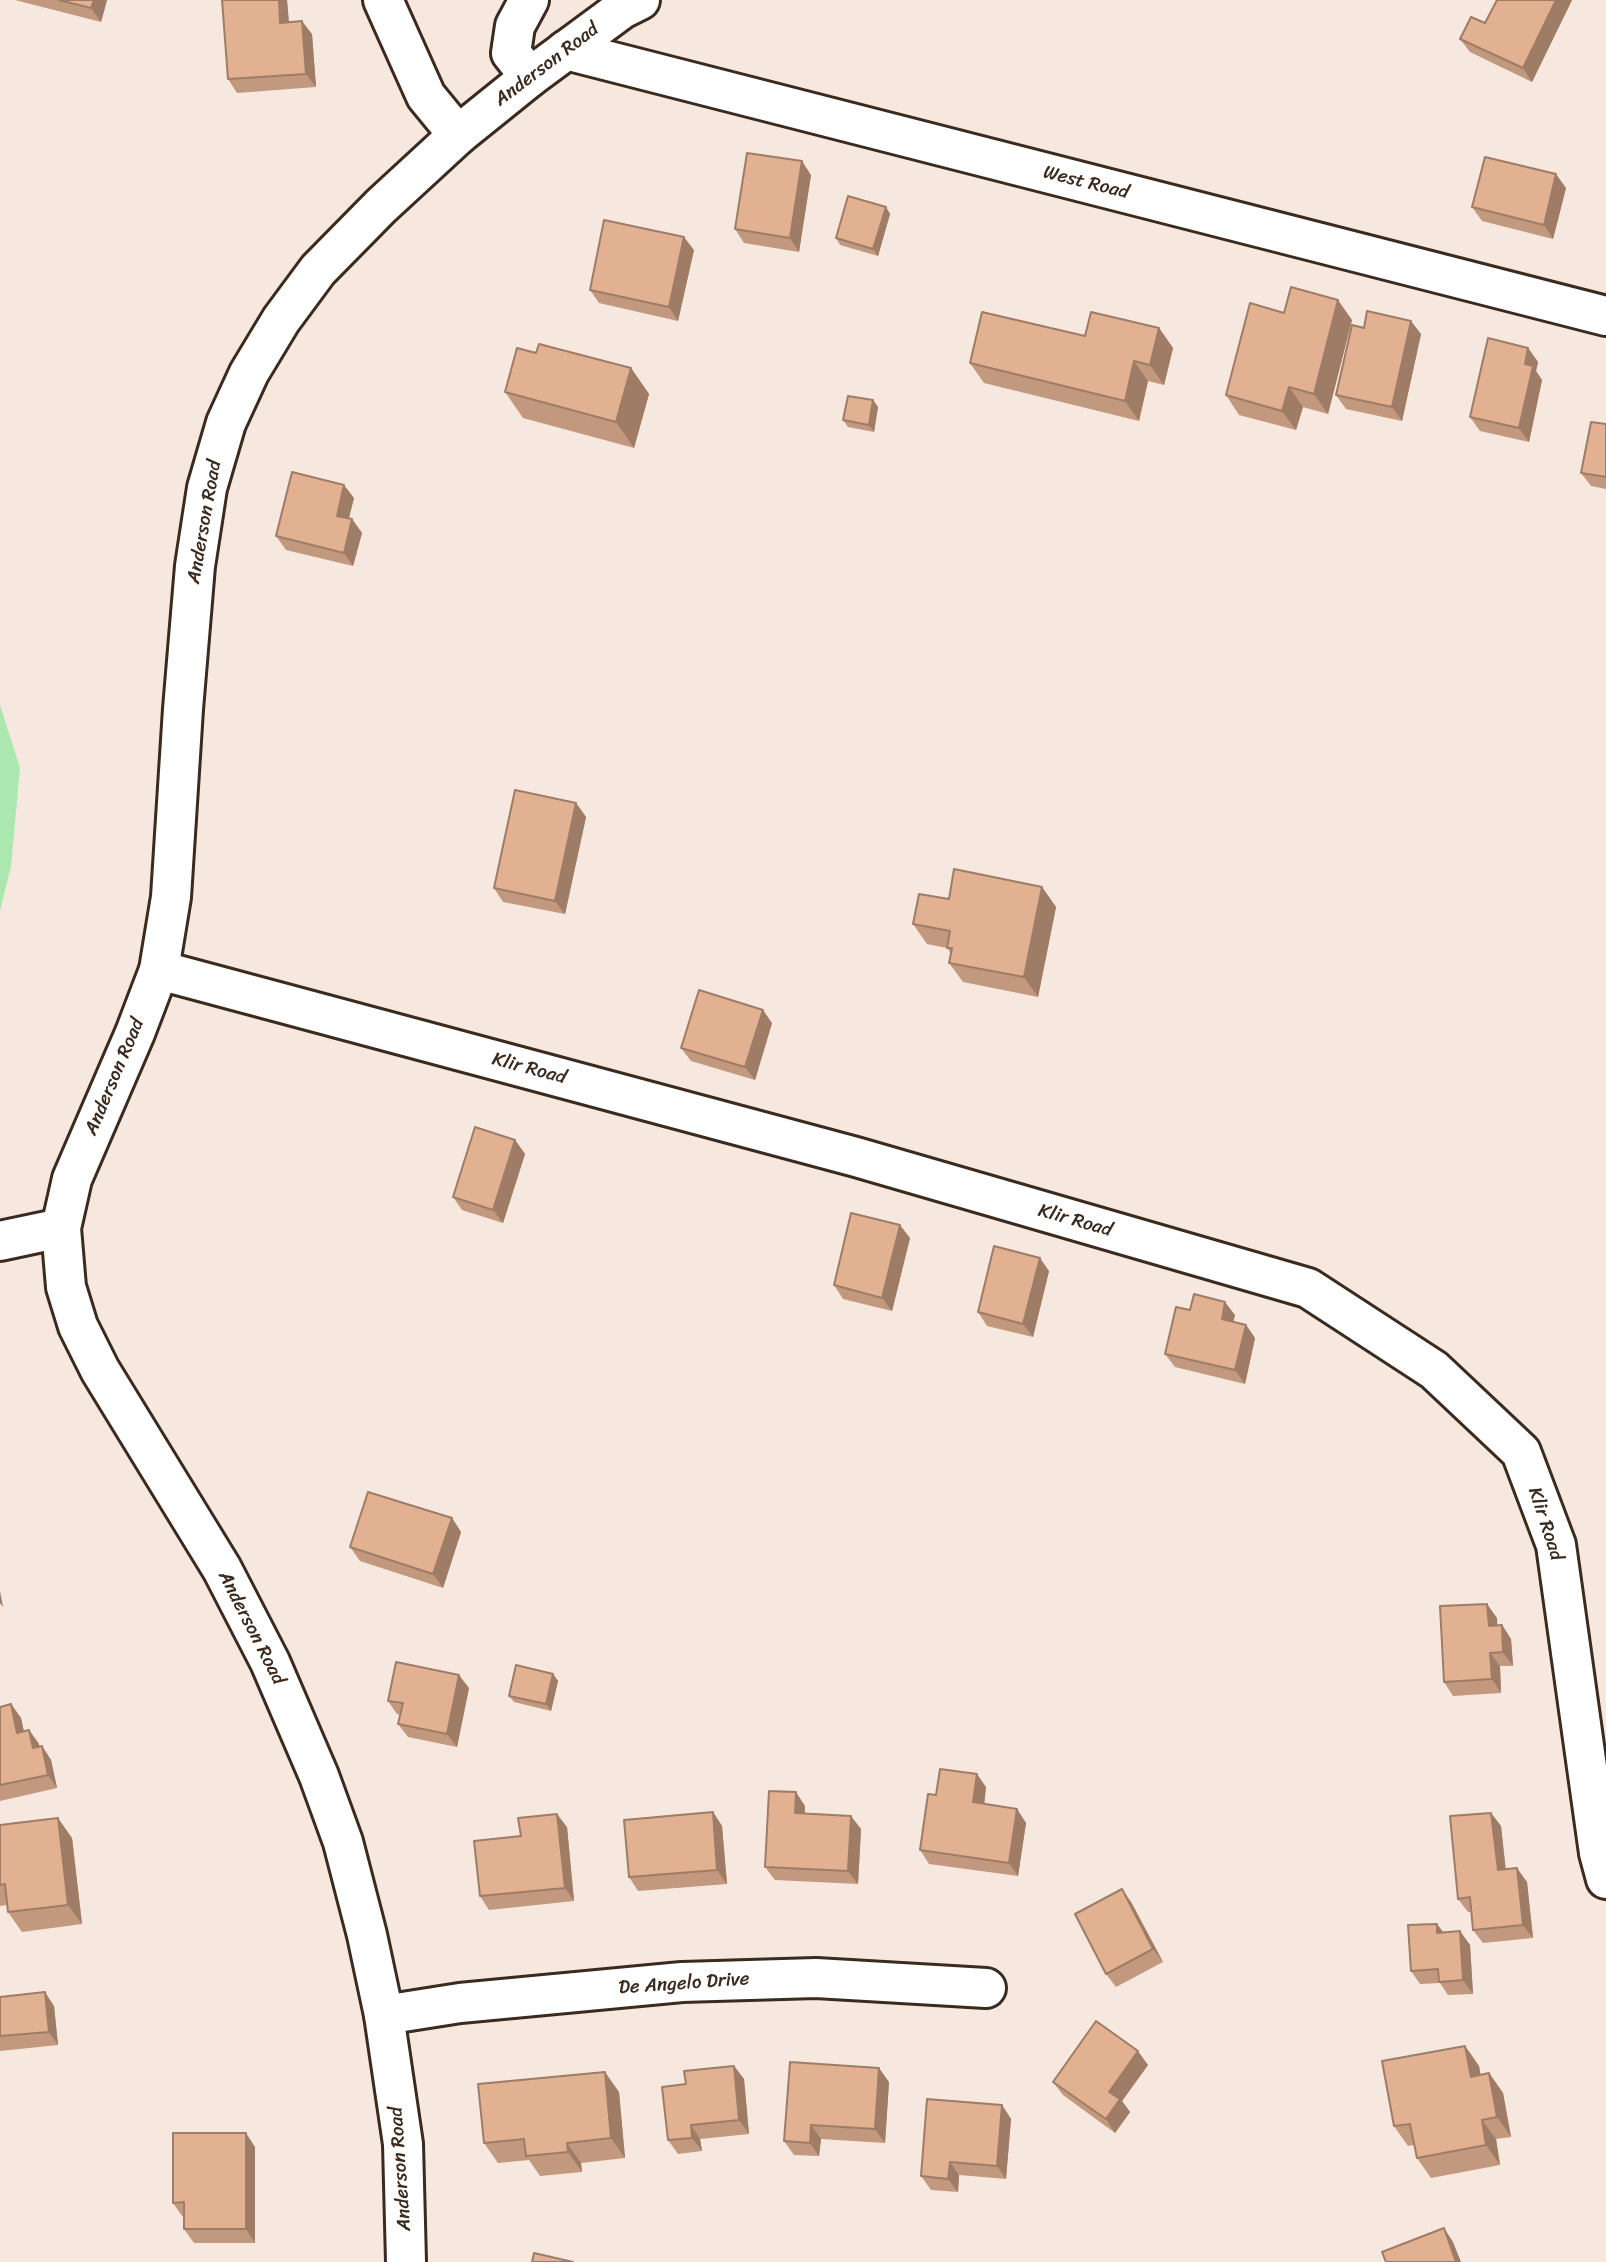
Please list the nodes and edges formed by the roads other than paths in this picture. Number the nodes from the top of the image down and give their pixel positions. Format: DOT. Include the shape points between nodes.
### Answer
graph roads {
  1 [pos="383,0"];
  2 [pos="529,0"];
  3 [pos="640,0"];
  4 [pos="566,50"];
  5 [pos="530,77"];
  6 [pos="458,135"];
  7 [pos="1606,316"];
  8 [pos="159,970"];
  9 [pos="61,1228"];
  10 [pos="0,1241"];
  11 [pos="1606,1879"];
  12 [pos="986,1988"];
  13 [pos="384,2015"];
  14 [pos="407,2262"];
  1 -- 6 [label="street" via="426,96"];
  2 -- 5 [label="street" via="515,26 511,53"];
  3 -- 4 [label="street, Anderson Road"];
  4 -- 5 [label="street, Anderson Road"];
  4 -- 7 [label="street, West Road"];
  5 -- 6 [label="street, Anderson Road"];
  6 -- 8 [label="street, Anderson Road" via="318,270 249,373 226,423 207,488 195,566 171,897"];
  8 -- 9 [label="street, Anderson Road" via="72,1179"];
  8 -- 11 [label="street, Klir Road" via="856,1157 1308,1288 1434,1370 1521,1452 1556,1545"];
  9 -- 10 [label="street"];
  9 -- 13 [label="street, Anderson Road" via="66,1287 78,1326 100,1370 222,1569 270,1662 319,1776 343,1842"];
  12 -- 13 [label="street, De Angelo Drive" via="816,1978 682,1982 460,2003"];
  13 -- 14 [label="street, Anderson Road" via="403,2144"];
}
